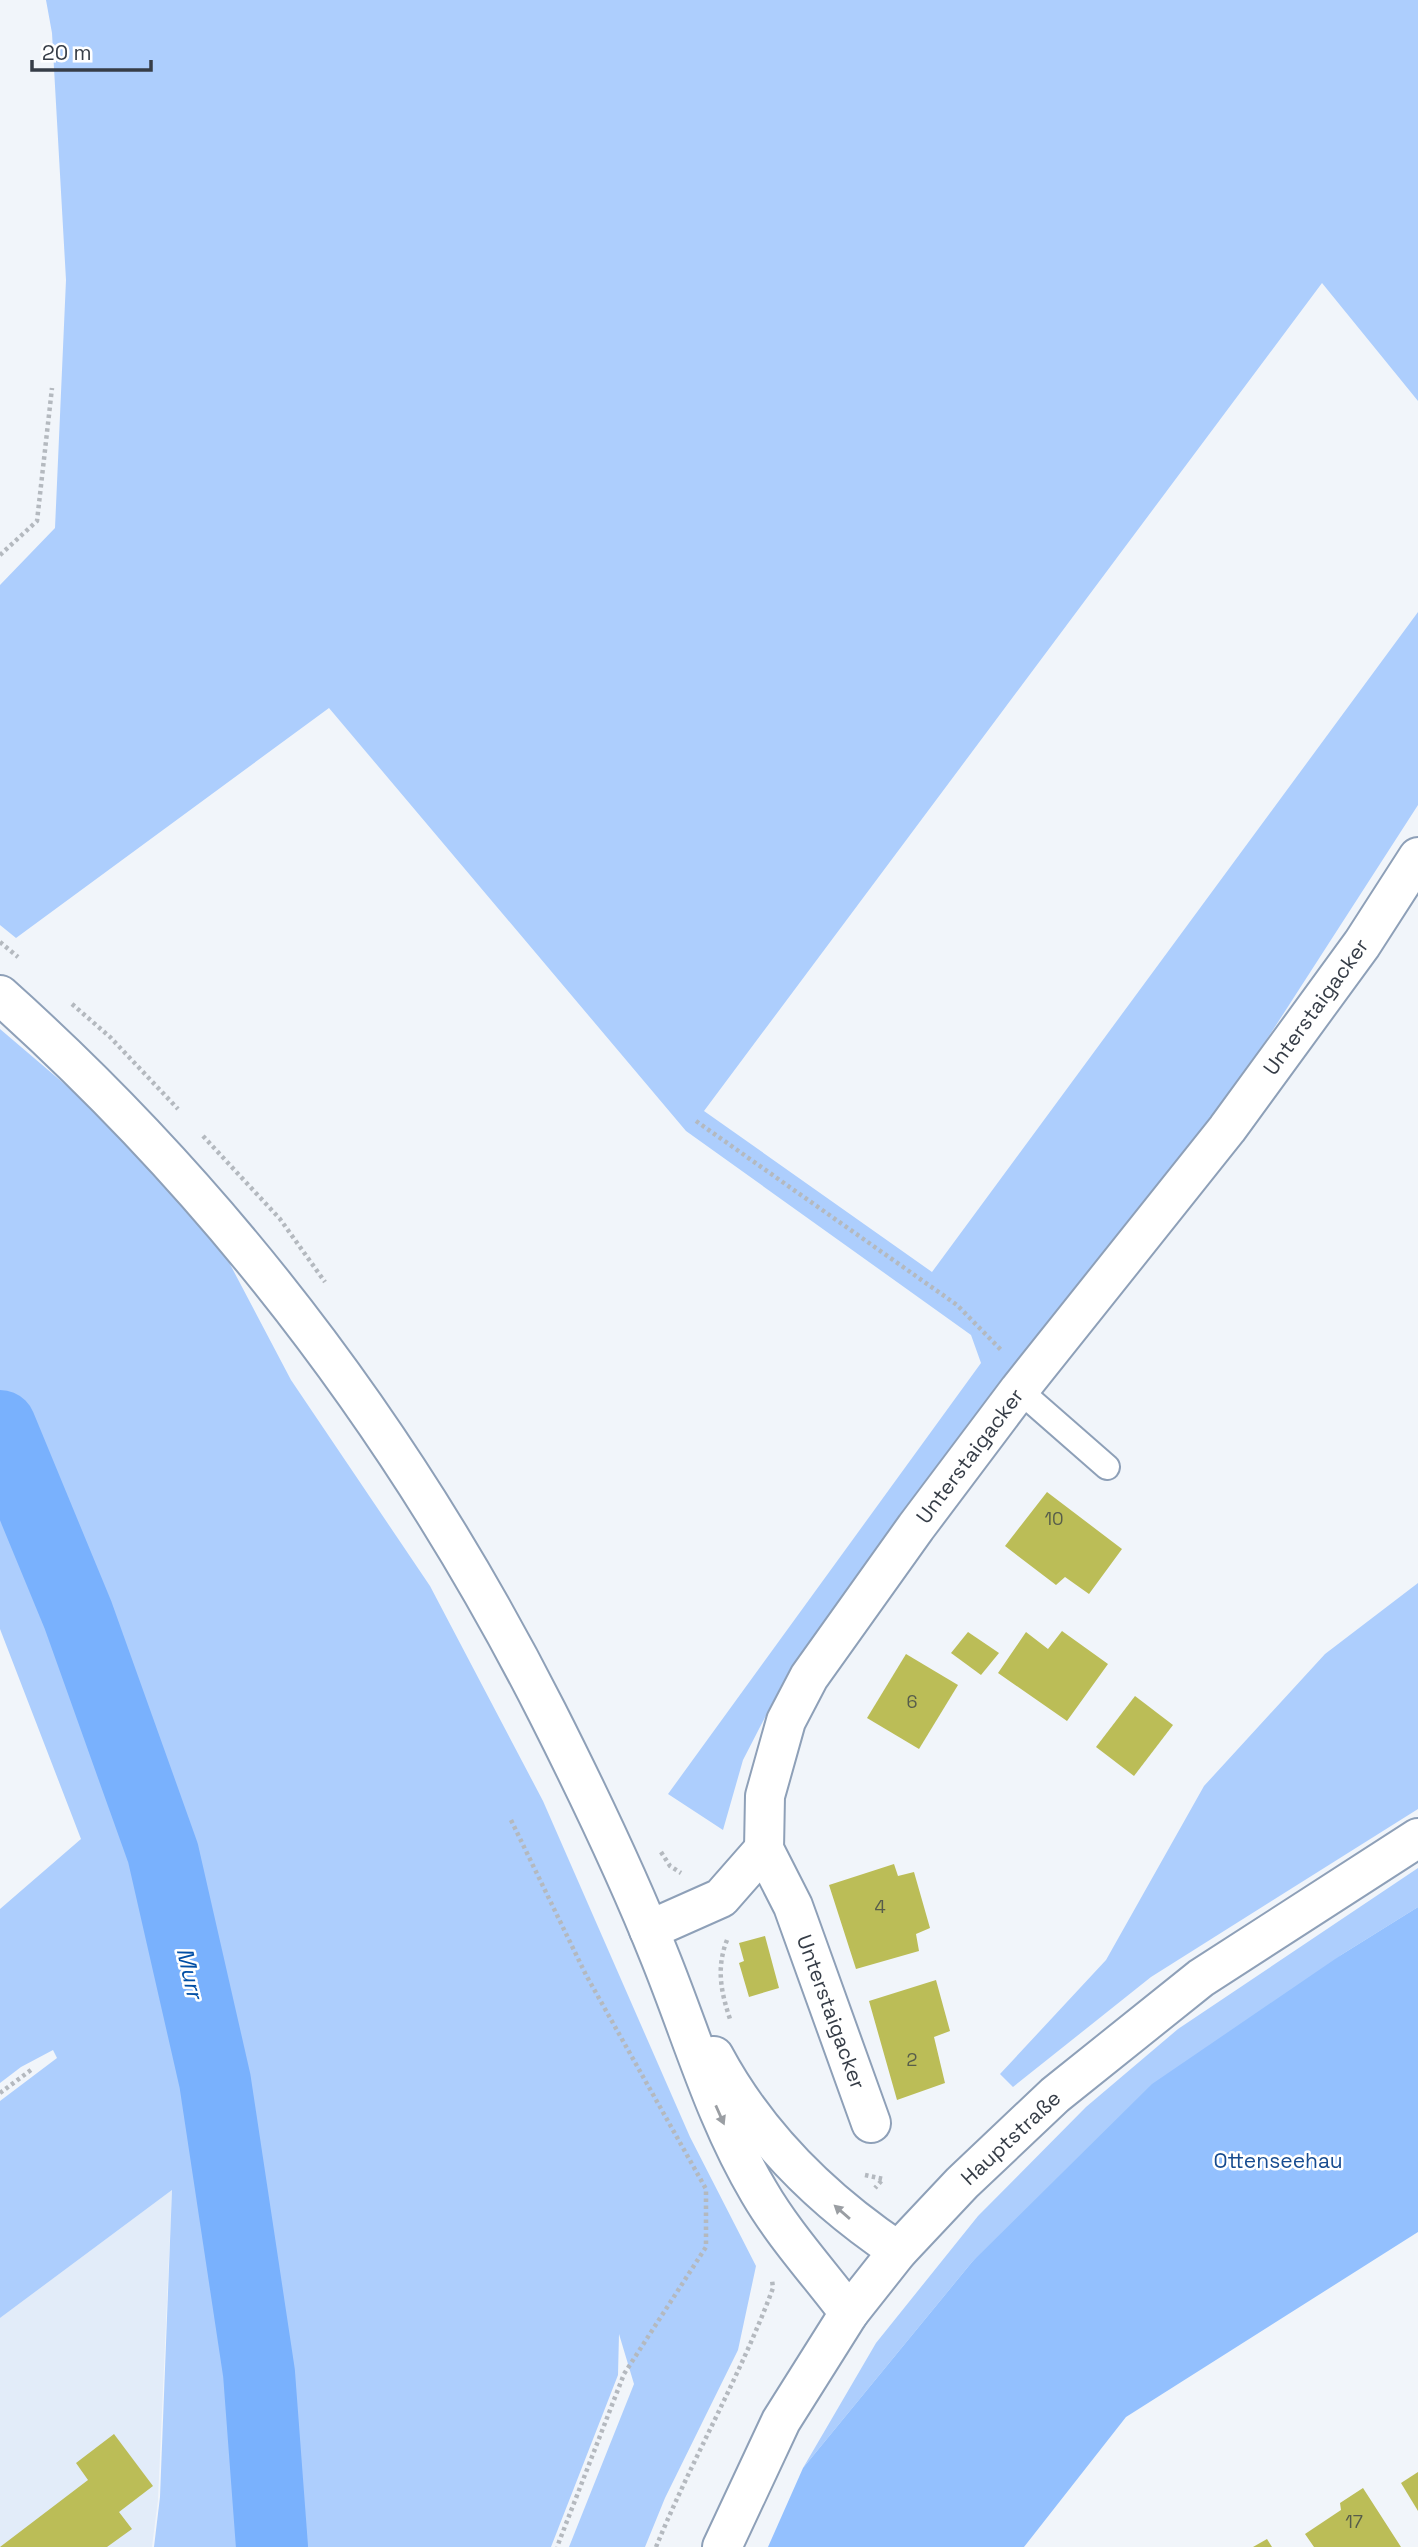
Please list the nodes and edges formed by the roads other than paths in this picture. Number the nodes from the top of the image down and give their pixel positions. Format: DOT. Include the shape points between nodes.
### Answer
graph roads {
  1 [pos="1418,857"];
  2 [pos="0,995"];
  3 [pos="1019,1390"];
  4 [pos="1107,1467"];
  5 [pos="1418,1838"];
  6 [pos="764,1849"];
  7 [pos="655,1945"];
  8 [pos="872,2123"];
  9 [pos="898,2252"];
  10 [pos="849,2313"];
  11 [pos="722,2547"];
  1 -- 3 [label="street, Unterstaigacker" via="1362,944 1227,1129"];
  2 -- 7 [label="street" via="71,1058 168,1157 244,1245 318,1339 411,1472 482,1589 548,1713"];
  3 -- 4 [label="lane"];
  3 -- 6 [label="street, Unterstaigacker" via="809,1677 773,1759 765,1796"];
  5 -- 9 [label="street, Hauptstraße" via="1201,1978 1121,2041 1000,2146"];
  6 -- 7 [label="street" via="721,1898"];
  6 -- 8 [label="street, Unterstaigacker" via="793,1906"];
  9 -- 7 [label="street, one-way" via="846,2217 795,2169 718,2064"];
  7 -- 10 [label="street, one-way" via="705,2080 747,2170 788,2235"];
  9 -- 10 [label="street, Hauptstraße"];
  10 -- 11 [label="street, Hauptstraße" via="781,2421"];
}
